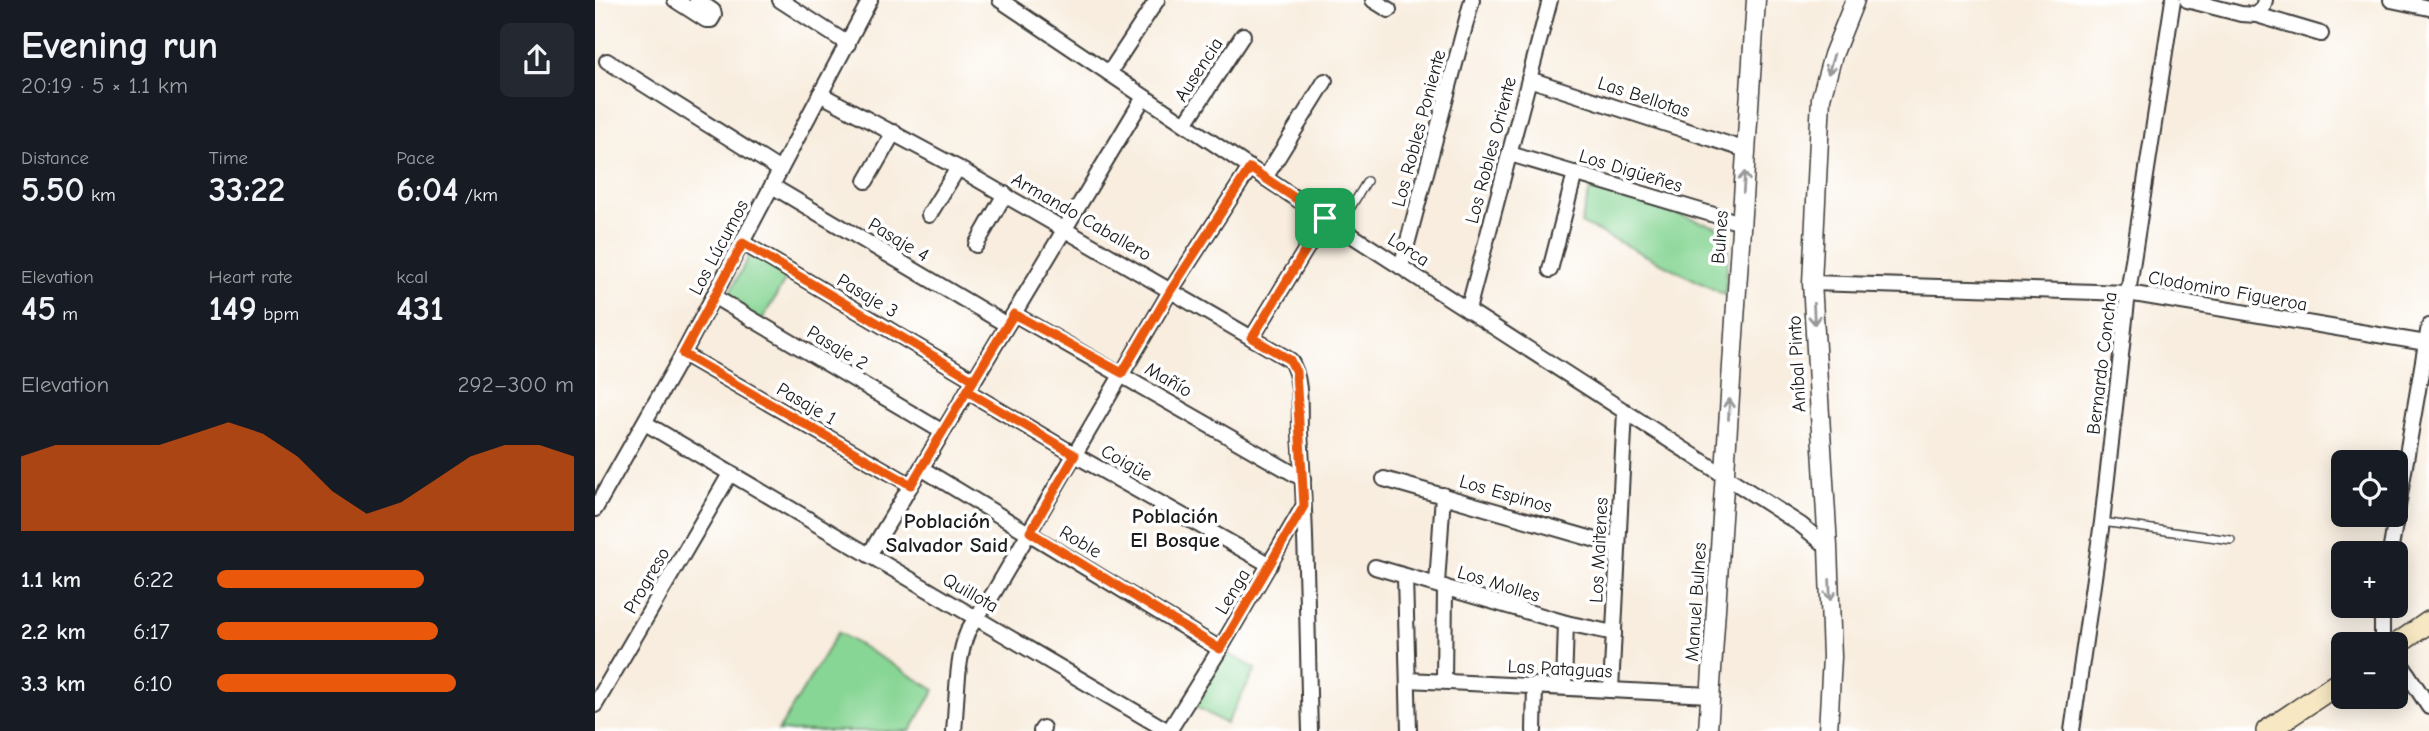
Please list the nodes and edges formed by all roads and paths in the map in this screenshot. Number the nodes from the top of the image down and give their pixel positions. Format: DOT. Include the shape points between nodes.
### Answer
graph roads {
  1 [pos="697,0"];
  2 [pos="780,0"];
  3 [pos="870,0"];
  4 [pos="1000,0"];
  5 [pos="1157,0"];
  6 [pos="1373,0"];
  7 [pos="1472,0"];
  8 [pos="1550,0"];
  9 [pos="1756,0"];
  10 [pos="1855,0"];
  11 [pos="2173,0"];
  12 [pos="2187,0"];
  13 [pos="2265,0"];
  14 [pos="2394,0"];
  15 [pos="678,1"];
  16 [pos="2429,8"];
  17 [pos="1389,10"];
  18 [pos="2257,15"];
  19 [pos="2321,34"];
  20 [pos="1243,35"];
  21 [pos="848,44"];
  22 [pos="607,61"];
  23 [pos="1109,73"];
  24 [pos="1529,79"];
  25 [pos="1325,81"];
  26 [pos="820,94"];
  27 [pos="1144,97"];
  28 [pos="1185,124"];
  29 [pos="894,132"];
  30 [pos="1746,150"];
  31 [pos="1510,154"];
  32 [pos="958,167"];
  33 [pos="1250,168"];
  34 [pos="780,170"];
  35 [pos="1576,173"];
  36 [pos="1265,178"];
  37 [pos="866,181"];
  38 [pos="1367,181"];
  39 [pos="772,186"];
  40 [pos="1005,194"];
  41 [pos="929,215"];
  42 [pos="1325,218"];
  43 [pos="1741,223"];
  44 [pos="1339,227"];
  45 [pos="1065,229"];
  46 [pos="743,243"];
  47 [pos="976,245"];
  48 [pos="1401,267"];
  49 [pos="1550,270"];
  50 [pos="1812,283"];
  51 [pos="1171,290"];
  52 [pos="2128,293"];
  53 [pos="713,296"];
  54 [pos="1468,310"];
  55 [pos="1011,319"];
  56 [pos="2429,326"];
  57 [pos="1252,338"];
  58 [pos="2426,343"];
  59 [pos="683,354"];
  60 [pos="1122,373"];
  61 [pos="971,386"];
  62 [pos="1625,411"];
  63 [pos="645,423"];
  64 [pos="943,432"];
  65 [pos="1075,455"];
  66 [pos="921,468"];
  67 [pos="730,474"];
  68 [pos="1725,477"];
  69 [pos="1303,479"];
  70 [pos="1384,479"];
  71 [pos="911,485"];
  72 [pos="1443,495"];
  73 [pos="1304,506"];
  74 [pos="595,509"];
  75 [pos="1826,515"];
  76 [pos="2102,522"];
  77 [pos="1801,525"];
  78 [pos="1030,532"];
  79 [pos="2231,540"];
  80 [pos="2393,541"];
  81 [pos="1617,546"];
  82 [pos="1828,547"];
  83 [pos="869,555"];
  84 [pos="1270,565"];
  85 [pos="1375,567"];
  86 [pos="1405,576"];
  87 [pos="1441,586"];
  88 [pos="977,617"];
  89 [pos="2429,622"];
  90 [pos="1566,624"];
  91 [pos="1613,633"];
  92 [pos="2408,637"];
  93 [pos="1220,649"];
  94 [pos="2408,675"];
  95 [pos="1408,681"];
  96 [pos="1444,681"];
  97 [pos="1535,685"];
  98 [pos="1564,687"];
  99 [pos="2331,688"];
  100 [pos="1611,690"];
  101 [pos="1710,695"];
  102 [pos="595,705"];
  103 [pos="2429,707"];
  104 [pos="954,731"];
  105 [pos="1168,731"];
  106 [pos="1310,731"];
  107 [pos="1409,731"];
  108 [pos="1534,731"];
  109 [pos="1708,731"];
  110 [pos="1829,731"];
  111 [pos="2072,731"];
  112 [pos="2267,731"];
  1 -- 15 [label="street" via="713,10 711,20"];
  2 -- 21 [label="street"];
  3 -- 21 [label="street, Los Lúcumos"];
  4 -- 23 [label="street, Lorca"];
  5 -- 23 [label="street"];
  6 -- 17 [label="street"];
  7 -- 48 [label="street, Los Robles Poniente"];
  8 -- 24 [label="street, Los Robles Oriente"];
  9 -- 30 [label="street, Bulnes"];
  10 -- 50 [label="street, Aníbal Pinto, one-way" via="1821,98"];
  11 -- 52 [label="street, Bernardo Concha"];
  12 -- 18 [label="street"];
  13 -- 18 [label="street"];
  14 -- 16 [label="street"];
  18 -- 19 [label="street"];
  20 -- 28 [label="street, Ausencia"];
  21 -- 26 [label="street, Los Lúcumos"];
  22 -- 34 [label="street"];
  23 -- 27 [label="street, Lorca"];
  24 -- 30 [label="street, Las Bellotas"];
  24 -- 31 [label="street, Los Robles Oriente"];
  25 -- 36 [label="street"];
  26 -- 29 [label="street, Armando Caballero"];
  26 -- 34 [label="street, Los Lúcumos"];
  27 -- 28 [label="street, Lorca"];
  27 -- 45 [label="street"];
  28 -- 33 [label="street, Lorca"];
  29 -- 32 [label="street, Armando Caballero"];
  29 -- 37 [label="street"];
  43 -- 30 [label="street, Bulnes, one-way"];
  31 -- 35 [label="street, Los Digüeñes"];
  31 -- 54 [label="street, Los Robles Oriente"];
  32 -- 40 [label="street, Armando Caballero"];
  32 -- 41 [label="street"];
  33 -- 36 [label="street, Lorca"];
  33 -- 51 [label="street"];
  34 -- 39 [label="street, Los Lúcumos"];
  35 -- 43 [label="street, Los Digüeñes"];
  35 -- 49 [label="street"];
  36 -- 42 [label="street, Lorca"];
  38 -- 44 [label="lane"];
  39 -- 46 [label="street, Los Lúcumos"];
  39 -- 55 [label="street, Pasaje 4"];
  40 -- 45 [label="street, Armando Caballero"];
  40 -- 47 [label="street"];
  42 -- 44 [label="street, Lorca"];
  42 -- 57 [label="street"];
  68 -- 43 [label="street, Bulnes, one-way"];
  44 -- 48 [label="street, Lorca"];
  45 -- 51 [label="street, Armando Caballero"];
  45 -- 55 [label="street"];
  46 -- 53 [label="street, Los Lúcumos"];
  46 -- 61 [label="street, Pasaje 3"];
  48 -- 54 [label="street, Lorca"];
  50 -- 52 [label="street, Clodomiro Figueroa"];
  50 -- 75 [label="street, Aníbal Pinto, one-way"];
  51 -- 57 [label="street, Armando Caballero"];
  51 -- 60 [label="street"];
  52 -- 58 [label="street, Clodomiro Figueroa"];
  52 -- 76 [label="street, Bernardo Concha"];
  53 -- 59 [label="street, Los Lúcumos"];
  53 -- 64 [label="street, Pasaje 2"];
  54 -- 62 [label="street, Lorca"];
  55 -- 60 [label="street, Mañío"];
  55 -- 61 [label="street"];
  56 -- 58 [label="street"];
  57 -- 69 [label="street, Armando Caballero" via="1294,366"];
  58 -- 80 [label="street"];
  59 -- 63 [label="street, Los Lúcumos"];
  59 -- 71 [label="street, Pasaje 1"];
  60 -- 65 [label="street"];
  60 -- 69 [label="street, Mañío"];
  61 -- 64 [label="street"];
  61 -- 65 [label="street, Coigüe"];
  62 -- 68 [label="street, Lorca"];
  62 -- 81 [label="street, Los Maitenes"];
  63 -- 67 [label="street, Quillota"];
  63 -- 74 [label="street, Los Lúcumos"];
  64 -- 66 [label="street"];
  65 -- 78 [label="street"];
  65 -- 84 [label="street, Coigüe"];
  66 -- 71 [label="street"];
  66 -- 78 [label="street, Roble"];
  67 -- 83 [label="street, Quillota"];
  67 -- 102 [label="street, Progreso"];
  68 -- 77 [label="street, Lorca"];
  68 -- 101 [label="street, Manuel Bulnes"];
  69 -- 73 [label="street, Armando Caballero"];
  70 -- 72 [label="street, Los Espinos"];
  71 -- 83 [label="street"];
  72 -- 81 [label="street, Los Espinos"];
  72 -- 87 [label="street"];
  73 -- 84 [label="street, Lenga"];
  73 -- 106 [label="street, Armando Caballero"];
  75 -- 77 [label="street" via="1816,523"];
  75 -- 82 [label="street, Aníbal Pinto"];
  76 -- 79 [label="lane"];
  76 -- 111 [label="street, Bernardo Concha"];
  77 -- 82 [label="street, Lorca"];
  78 -- 88 [label="street"];
  78 -- 93 [label="street, Roble"];
  81 -- 91 [label="street, Los Maitenes"];
  82 -- 110 [label="street, Aníbal Pinto, one-way"];
  83 -- 88 [label="street, Quillota"];
  84 -- 93 [label="street, Lenga"];
  85 -- 86 [label="street, Los Molles"];
  86 -- 87 [label="street, Los Molles"];
  86 -- 95 [label="street"];
  87 -- 90 [label="street, Los Molles"];
  87 -- 96 [label="street"];
  88 -- 104 [label="street" via="964,642"];
  88 -- 105 [label="street, Quillota"];
  89 -- 92 [label="main road"];
  90 -- 91 [label="street, Los Molles"];
  90 -- 98 [label="street, Los Maitenes"];
  91 -- 100 [label="street, Los Maitenes"];
  93 -- 105 [label="street, Lenga"];
  94 -- 103 [label="street"];
  95 -- 96 [label="street, Las Pataguas"];
  95 -- 107 [label="street"];
  96 -- 97 [label="street, Las Pataguas"];
  97 -- 98 [label="street, Las Pataguas"];
  97 -- 108 [label="street"];
  98 -- 100 [label="street, Las Pataguas"];
  99 -- 112 [label="main road"];
  100 -- 101 [label="street, Las Pataguas"];
  101 -- 109 [label="street, Manuel Bulnes"];
}
